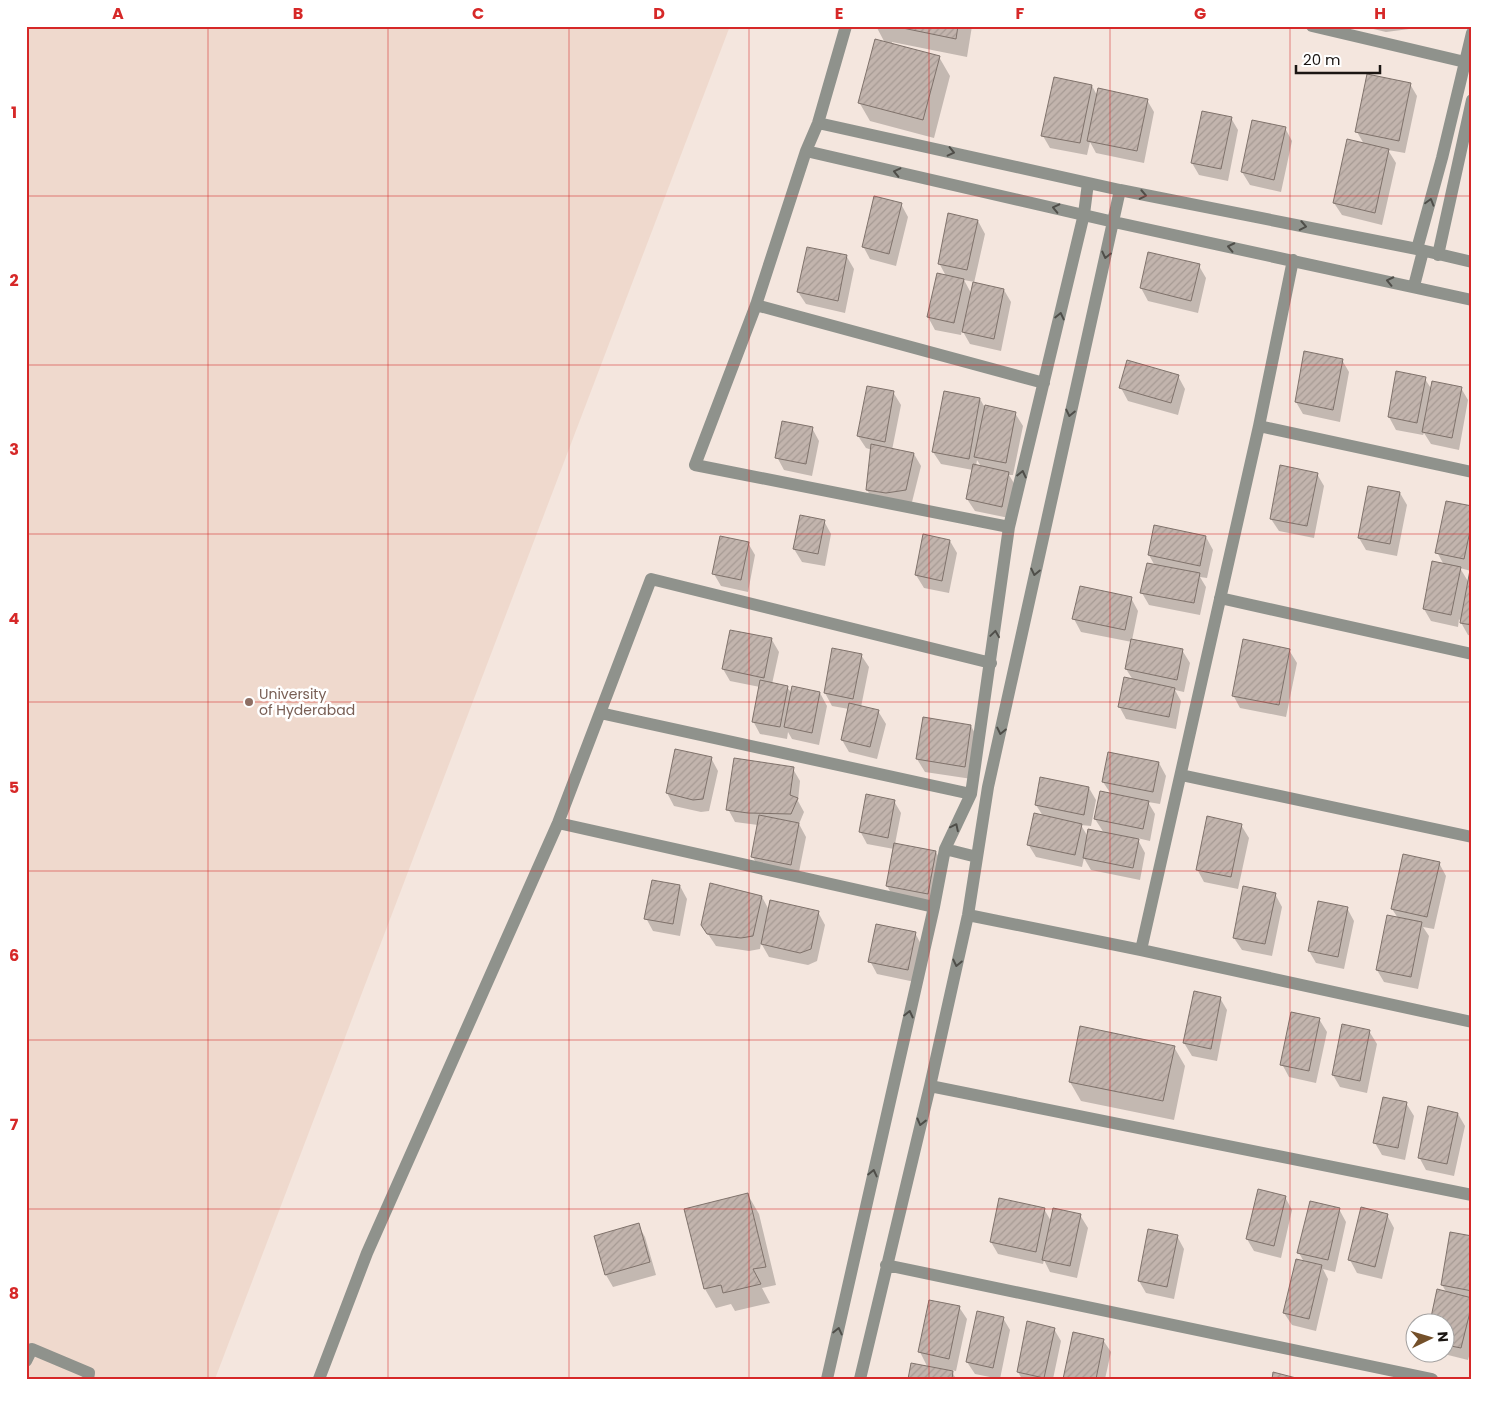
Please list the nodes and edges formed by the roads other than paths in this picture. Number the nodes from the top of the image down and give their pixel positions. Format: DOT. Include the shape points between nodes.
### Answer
graph roads {
  1 [pos="846,26"];
  2 [pos="1312,26"];
  3 [pos="1472,34"];
  4 [pos="1465,62"];
  5 [pos="1472,100"];
  6 [pos="818,123"];
  7 [pos="806,151"];
  8 [pos="1088,183"];
  9 [pos="1120,190"];
  10 [pos="1084,214"];
  11 [pos="1114,222"];
  12 [pos="1420,250"];
  13 [pos="1438,255"];
  14 [pos="1292,260"];
  15 [pos="1472,262"];
  16 [pos="1414,286"];
  17 [pos="1472,300"];
  18 [pos="756,306"];
  19 [pos="1044,383"];
  20 [pos="1259,426"];
  21 [pos="1472,472"];
  22 [pos="1010,527"];
  23 [pos="1220,598"];
  24 [pos="1472,654"];
  25 [pos="991,663"];
  26 [pos="600,713"];
  27 [pos="1181,775"];
  28 [pos="971,794"];
  29 [pos="558,824"];
  30 [pos="1472,837"];
  31 [pos="944,849"];
  32 [pos="977,856"];
  33 [pos="934,907"];
  34 [pos="968,915"];
  35 [pos="1141,950"];
  36 [pos="1472,1022"];
  37 [pos="930,1086"];
  38 [pos="1472,1195"];
  39 [pos="886,1265"];
  40 [pos="26,1361"];
  41 [pos="88,1379"];
  42 [pos="319,1379"];
  43 [pos="827,1379"];
  44 [pos="860,1379"];
  45 [pos="1432,1379"];
  1 -- 6 [label="street"];
  2 -- 4 [label="street"];
  3 -- 4 [label="street"];
  12 -- 4 [label="street, one-way"];
  5 -- 13 [label="street"];
  6 -- 7 [label="street"];
  6 -- 8 [label="street, one-way"];
  10 -- 7 [label="street, one-way"];
  7 -- 18 [label="street"];
  8 -- 9 [label="street"];
  8 -- 10 [label="street"];
  9 -- 11 [label="street"];
  9 -- 12 [label="street, one-way"];
  10 -- 11 [label="street"];
  19 -- 10 [label="street, one-way"];
  14 -- 11 [label="street, one-way"];
  11 -- 32 [label="street, one-way" via="988,787"];
  12 -- 13 [label="street"];
  12 -- 16 [label="street"];
  13 -- 15 [label="street"];
  16 -- 14 [label="street, one-way"];
  14 -- 20 [label="street"];
  16 -- 17 [label="street"];
  18 -- 19 [label="street"];
  18 -- 22 [label="street" via="695,466"];
  22 -- 19 [label="street, one-way"];
  20 -- 21 [label="street"];
  20 -- 23 [label="street"];
  25 -- 22 [label="street, one-way"];
  23 -- 24 [label="street"];
  23 -- 27 [label="street"];
  25 -- 26 [label="street" via="651,579"];
  25 -- 28 [label="street"];
  26 -- 28 [label="street"];
  26 -- 29 [label="street"];
  27 -- 30 [label="street"];
  27 -- 35 [label="street"];
  31 -- 28 [label="street, one-way"];
  29 -- 33 [label="street"];
  29 -- 42 [label="street" via="367,1253"];
  31 -- 32 [label="street"];
  31 -- 33 [label="street"];
  32 -- 34 [label="street"];
  43 -- 33 [label="street, one-way"];
  34 -- 35 [label="street"];
  34 -- 37 [label="street, one-way"];
  35 -- 36 [label="street"];
  37 -- 38 [label="street"];
  37 -- 39 [label="street, one-way"];
  39 -- 44 [label="street"];
  39 -- 45 [label="street"];
  40 -- 41 [label="street" via="32,1349 89,1373"];
}
